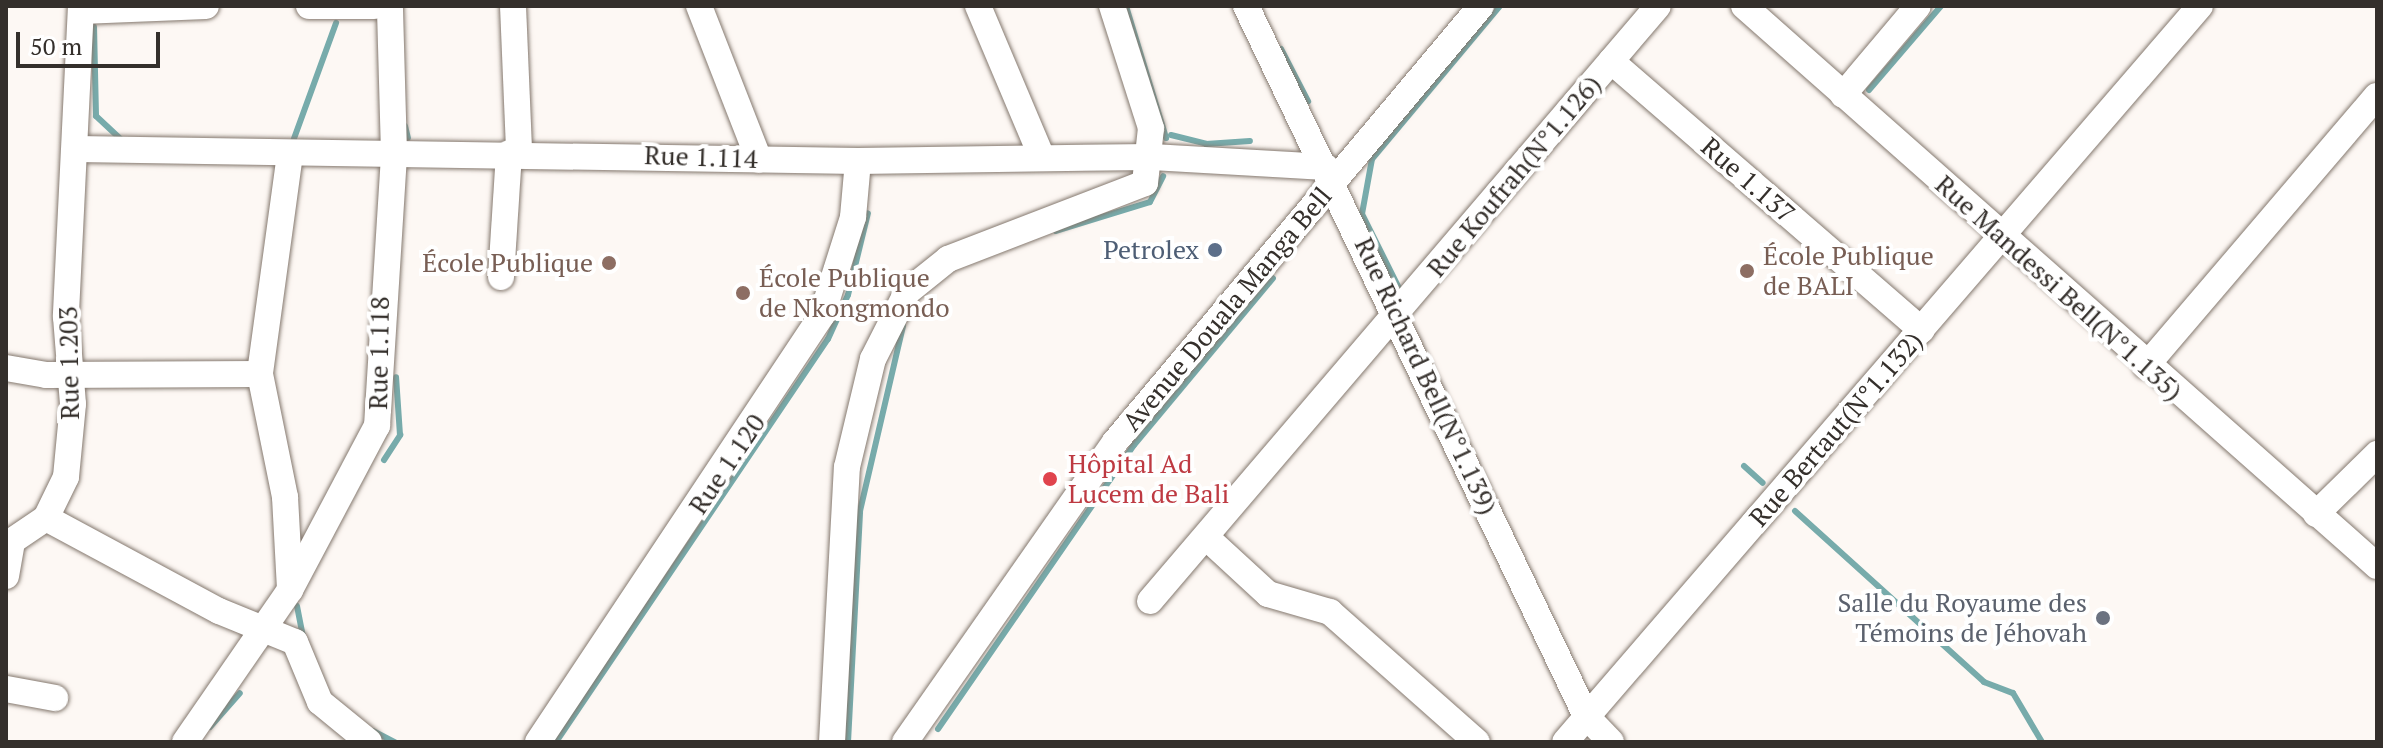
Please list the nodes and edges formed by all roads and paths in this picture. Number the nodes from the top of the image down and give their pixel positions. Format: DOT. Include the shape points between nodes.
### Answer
graph roads {
  1 [pos="206,6"];
  2 [pos="309,6"];
  3 [pos="374,6"];
  4 [pos="390,6"];
  5 [pos="513,6"];
  6 [pos="699,6"];
  7 [pos="978,6"];
  8 [pos="1112,6"];
  9 [pos="1246,6"];
  10 [pos="1481,6"];
  11 [pos="1658,6"];
  12 [pos="1744,6"];
  13 [pos="1918,6"];
  14 [pos="2200,6"];
  15 [pos="81,8"];
  16 [pos="1611,61"];
  17 [pos="1843,95"];
  18 [pos="2377,96"];
  19 [pos="76,149"];
  20 [pos="514,152"];
  21 [pos="394,153"];
  22 [pos="290,154"];
  23 [pos="1041,155"];
  24 [pos="1152,157"];
  25 [pos="759,160"];
  26 [pos="858,161"];
  27 [pos="1330,174"];
  28 [pos="2003,238"];
  29 [pos="501,277"];
  30 [pos="1397,313"];
  31 [pos="1922,330"];
  32 [pos="2146,366"];
  33 [pos="6,368"];
  34 [pos="74,373"];
  35 [pos="260,374"];
  36 [pos="2377,454"];
  37 [pos="2316,514"];
  38 [pos="46,518"];
  39 [pos="1206,537"];
  40 [pos="9,541"];
  41 [pos="2377,566"];
  42 [pos="6,576"];
  43 [pos="290,590"];
  44 [pos="1150,601"];
  45 [pos="266,628"];
  46 [pos="6,689"];
  47 [pos="55,698"];
  48 [pos="1586,716"];
  49 [pos="185,742"];
  50 [pos="369,742"];
  51 [pos="538,742"];
  52 [pos="832,742"];
  53 [pos="905,742"];
  54 [pos="1477,742"];
  55 [pos="1565,742"];
  56 [pos="1611,742"];
  1 -- 15 [label="street"];
  2 -- 3 [label="street"];
  4 -- 21 [label="street, Rue 1.118"];
  5 -- 20 [label="street"];
  6 -- 25 [label="street"];
  7 -- 23 [label="street"];
  8 -- 24 [label="street" via="1151,128"];
  9 -- 27 [label="street, Rue Richard Bell(N°1.139)"];
  10 -- 27 [label="street, Avenue Douala Manga Bell"];
  11 -- 16 [label="street, Rue Koufrah(N°1.126)"];
  12 -- 17 [label="street, Rue Mandessi Bell(N°1.135)"];
  13 -- 17 [label="street"];
  14 -- 28 [label="street, Rue Bertaut(N°1.132)"];
  15 -- 19 [label="street, Rue 1.203"];
  16 -- 30 [label="street, Rue Koufrah(N°1.126)"];
  16 -- 31 [label="street, Rue 1.137"];
  17 -- 28 [label="street, Rue Mandessi Bell(N°1.135)"];
  18 -- 32 [label="street"];
  19 -- 22 [label="street, Rue 1.114"];
  19 -- 34 [label="street, Rue 1.203" via="66,317"];
  20 -- 21 [label="street, Rue 1.114"];
  20 -- 25 [label="street, Rue 1.114"];
  20 -- 29 [label="street"];
  21 -- 22 [label="street, Rue 1.114"];
  21 -- 43 [label="street, Rue 1.118" via="377,426"];
  22 -- 35 [label="street"];
  23 -- 24 [label="street, Rue 1.114"];
  23 -- 26 [label="street, Rue 1.114"];
  24 -- 27 [label="street, Rue 1.114"];
  24 -- 52 [label="street" via="1137,191 1040,219 948,259 907,292 892,319 850,444"];
  25 -- 26 [label="street, Rue 1.114"];
  26 -- 51 [label="street, Rue 1.120" via="853,217 822,315"];
  27 -- 30 [label="street, Rue Richard Bell(N°1.139)"];
  27 -- 53 [label="street, Avenue Douala Manga Bell" via="1115,442"];
  28 -- 31 [label="street, Rue Bertaut(N°1.132)"];
  28 -- 32 [label="street, Rue Mandessi Bell(N°1.135)"];
  30 -- 39 [label="street, Rue Koufrah(N°1.126)"];
  30 -- 48 [label="street, Rue Richard Bell(N°1.139)"];
  31 -- 48 [label="street, Rue Bertaut(N°1.132)"];
  32 -- 37 [label="street, Rue Mandessi Bell(N°1.135)"];
  33 -- 34 [label="street"];
  34 -- 35 [label="street"];
  34 -- 38 [label="street, Rue 1.203" via="66,477"];
  35 -- 43 [label="street" via="285,497"];
  36 -- 37 [label="street"];
  37 -- 41 [label="street, Rue Mandessi Bell(N°1.135)"];
  38 -- 40 [label="street"];
  38 -- 45 [label="street" via="219,611"];
  39 -- 44 [label="street, Rue Koufrah(N°1.126)"];
  39 -- 54 [label="street" via="1268,594 1330,612"];
  40 -- 42 [label="street"];
  43 -- 45 [label="street, Rue 1.118"];
  45 -- 49 [label="street, Rue 1.118"];
  45 -- 50 [label="street" via="295,642 320,702"];
  46 -- 47 [label="street"];
  48 -- 55 [label="street, Rue Bertaut(N°1.132)"];
  48 -- 56 [label="street, Rue Richard Bell(N°1.139)"];
}
